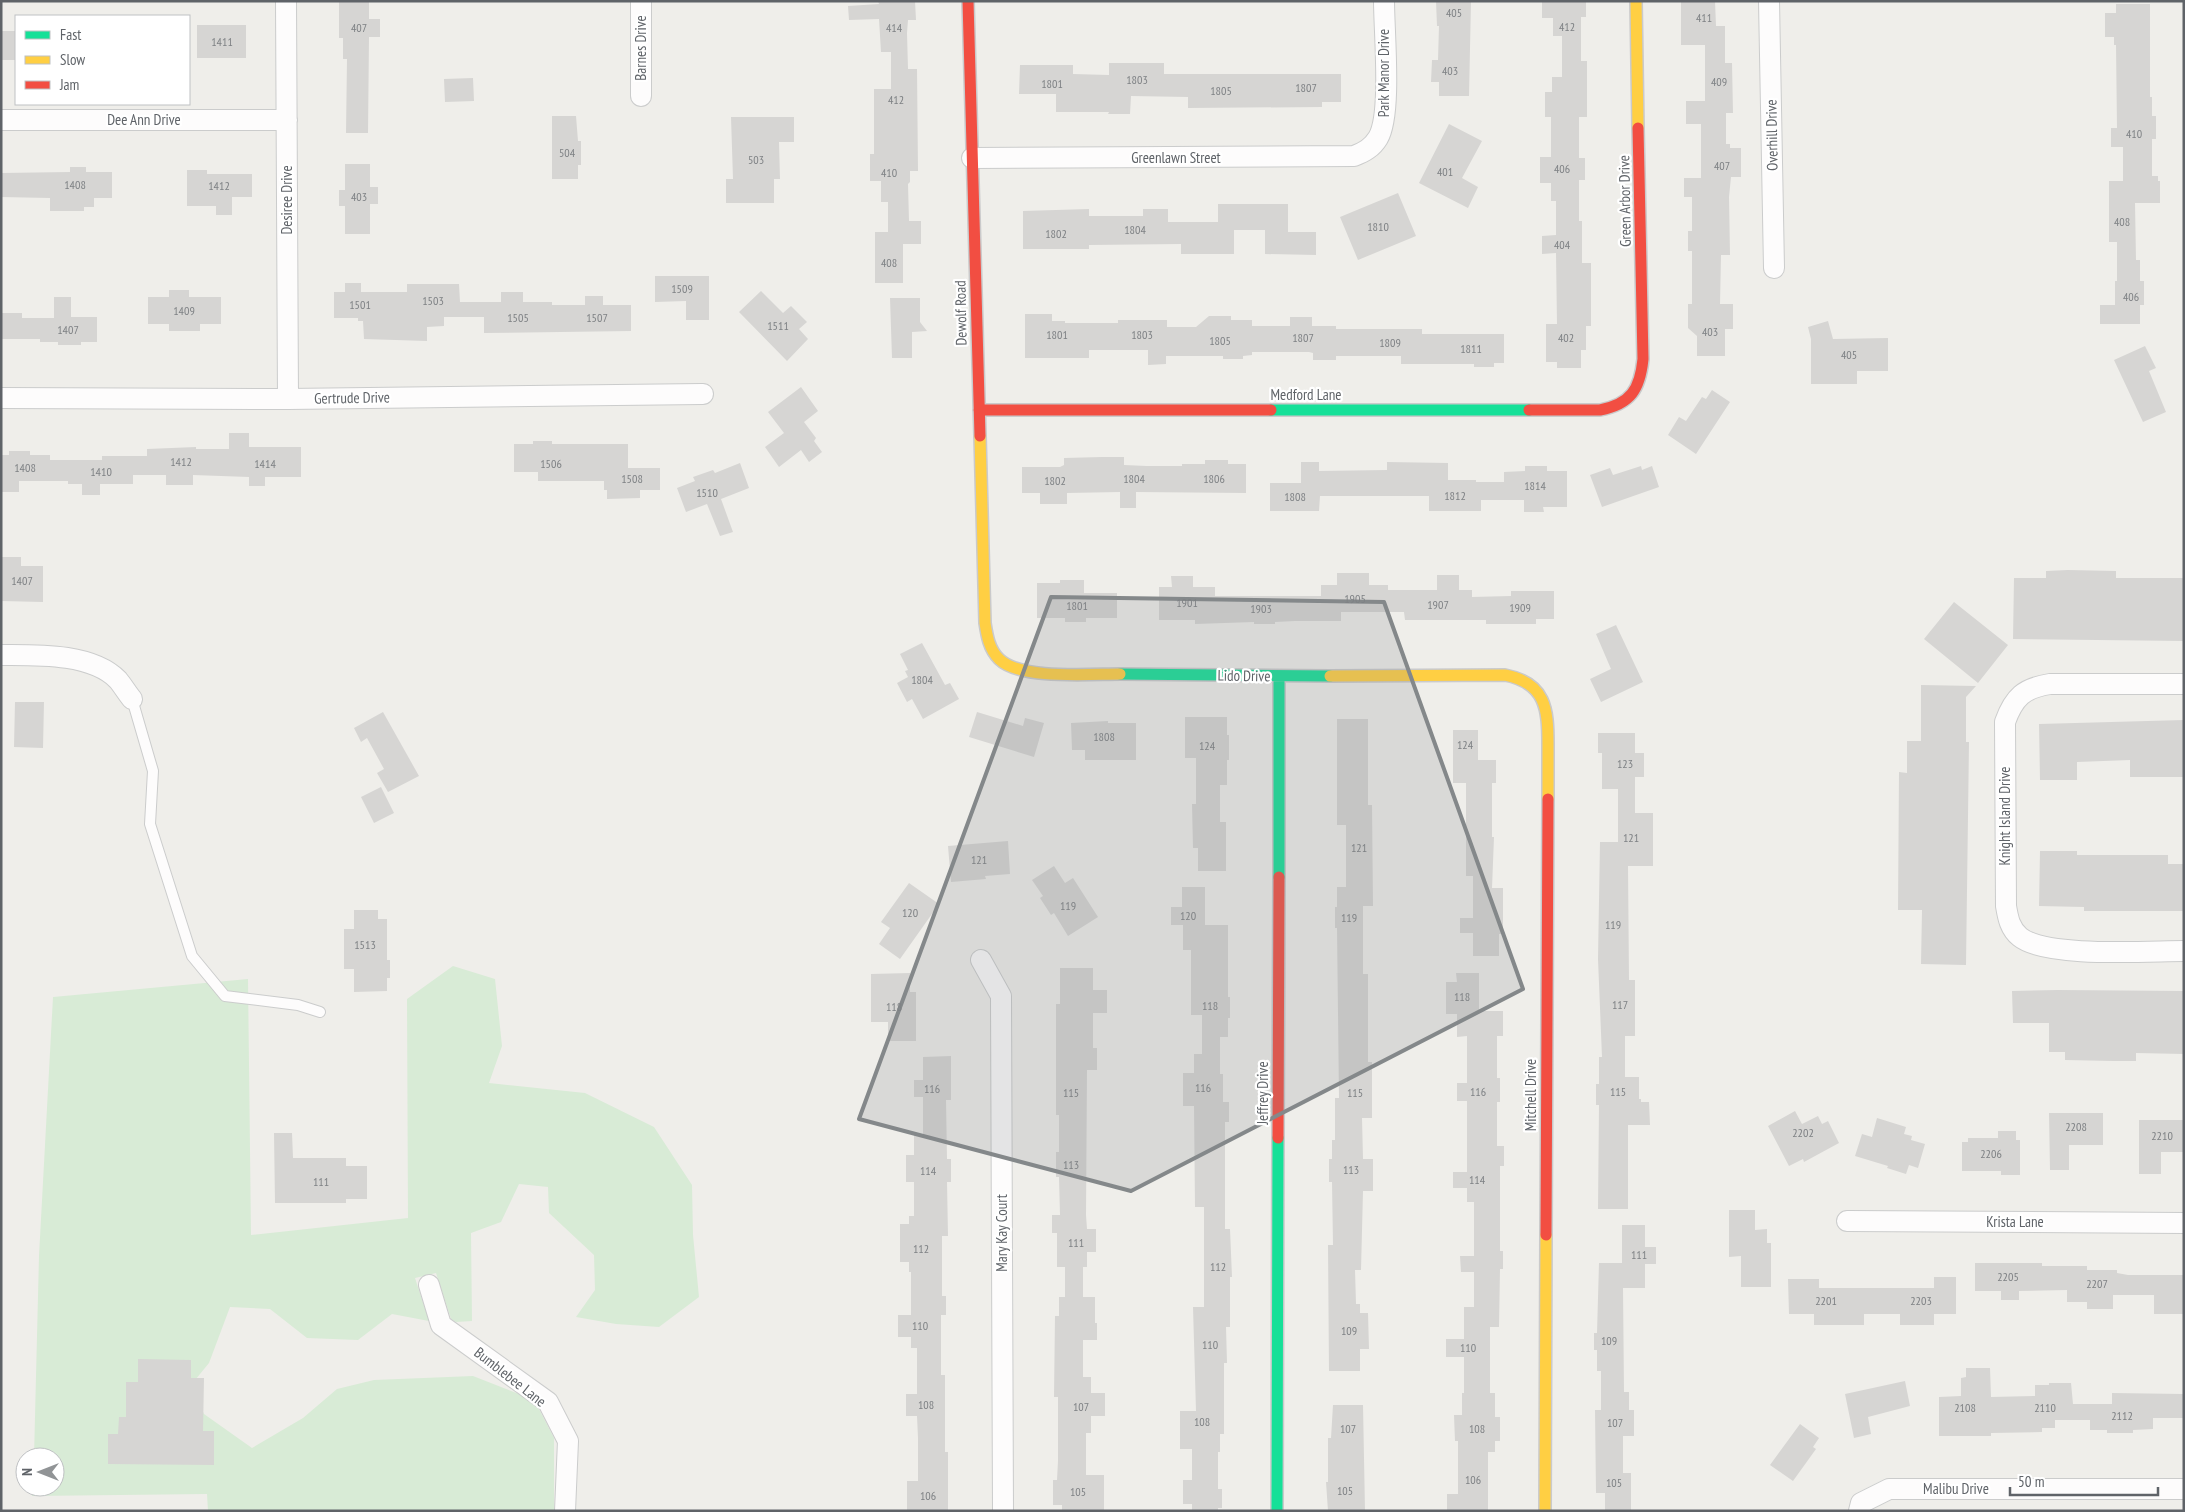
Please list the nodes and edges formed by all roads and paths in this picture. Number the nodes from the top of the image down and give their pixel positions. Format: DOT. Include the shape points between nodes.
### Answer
graph roads {
  1 [pos="286,1"];
  2 [pos="641,1"];
  3 [pos="968,1"];
  4 [pos="1384,1"];
  5 [pos="1636,1"];
  6 [pos="1769,1"];
  7 [pos="641,96"];
  8 [pos="1,120"];
  9 [pos="287,120"];
  10 [pos="1375,143"];
  11 [pos="972,158"];
  12 [pos="1774,268"];
  13 [pos="703,394"];
  14 [pos="1630,397"];
  15 [pos="1,398"];
  16 [pos="288,399"];
  17 [pos="979,410"];
  18 [pos="985,623"];
  19 [pos="1,655"];
  20 [pos="1279,676"];
  21 [pos="1532,684"];
  22 [pos="2184,684"];
  23 [pos="132,699"];
  24 [pos="2184,951"];
  25 [pos="981,960"];
  26 [pos="320,1012"];
  27 [pos="1847,1221"];
  28 [pos="2184,1223"];
  29 [pos="428,1285"];
  30 [pos="2184,1489"];
  31 [pos="565,1511"];
  32 [pos="1003,1511"];
  33 [pos="1277,1511"];
  34 [pos="1545,1511"];
  35 [pos="1859,1511"];
  1 -- 9 [label="street, Desiree Drive"];
  2 -- 7 [label="street, Barnes Drive"];
  3 -- 11 [label="street, Dewolf Road"];
  4 -- 10 [label="street, Park Manor Drive" via="1385,114"];
  5 -- 14 [label="street, Green Arbor Drive" via="1643,359 1640,380"];
  6 -- 12 [label="street, Overhill Drive"];
  8 -- 9 [label="street, Dee Ann Drive"];
  9 -- 16 [label="street, Desiree Drive"];
  10 -- 11 [label="street, Greenlawn Street" via="1360,154 1346,158"];
  11 -- 17 [label="street, Dewolf Road"];
  13 -- 16 [label="street, Gertrude Drive"];
  14 -- 17 [label="street, Medford Lane" via="1617,407 1600,410"];
  15 -- 16 [label="street, Gertrude Drive"];
  17 -- 18 [label="street, Dewolf Road"];
  18 -- 20 [label="street, Lido Drive" via="988,644 993,652 1004,664 1020,672"];
  19 -- 23 [label="street" via="53,655 94,666 117,679"];
  20 -- 21 [label="street, Lido Drive" via="1505,675"];
  20 -- 33 [label="street, Jeffrey Drive"];
  21 -- 34 [label="street, Mitchell Drive" via="1545,704 1548,717"];
  22 -- 24 [label="street, Knight Island Drive" via="2035,686 2011,706 2004,722 2006,906 2010,925 2019,936 2034,945 2063,951"];
  23 -- 26 [label="lane" via="153,771 150,824 192,956 225,996 298,1005"];
  25 -- 32 [label="street, Mary Kay Court" via="1001,996"];
  27 -- 28 [label="street, Krista Lane"];
  29 -- 31 [label="street, Bumblebee Lane" via="441,1325 548,1402 568,1441"];
  30 -- 35 [label="street, Malibu Drive" via="1889,1489 1861,1503"];
}
